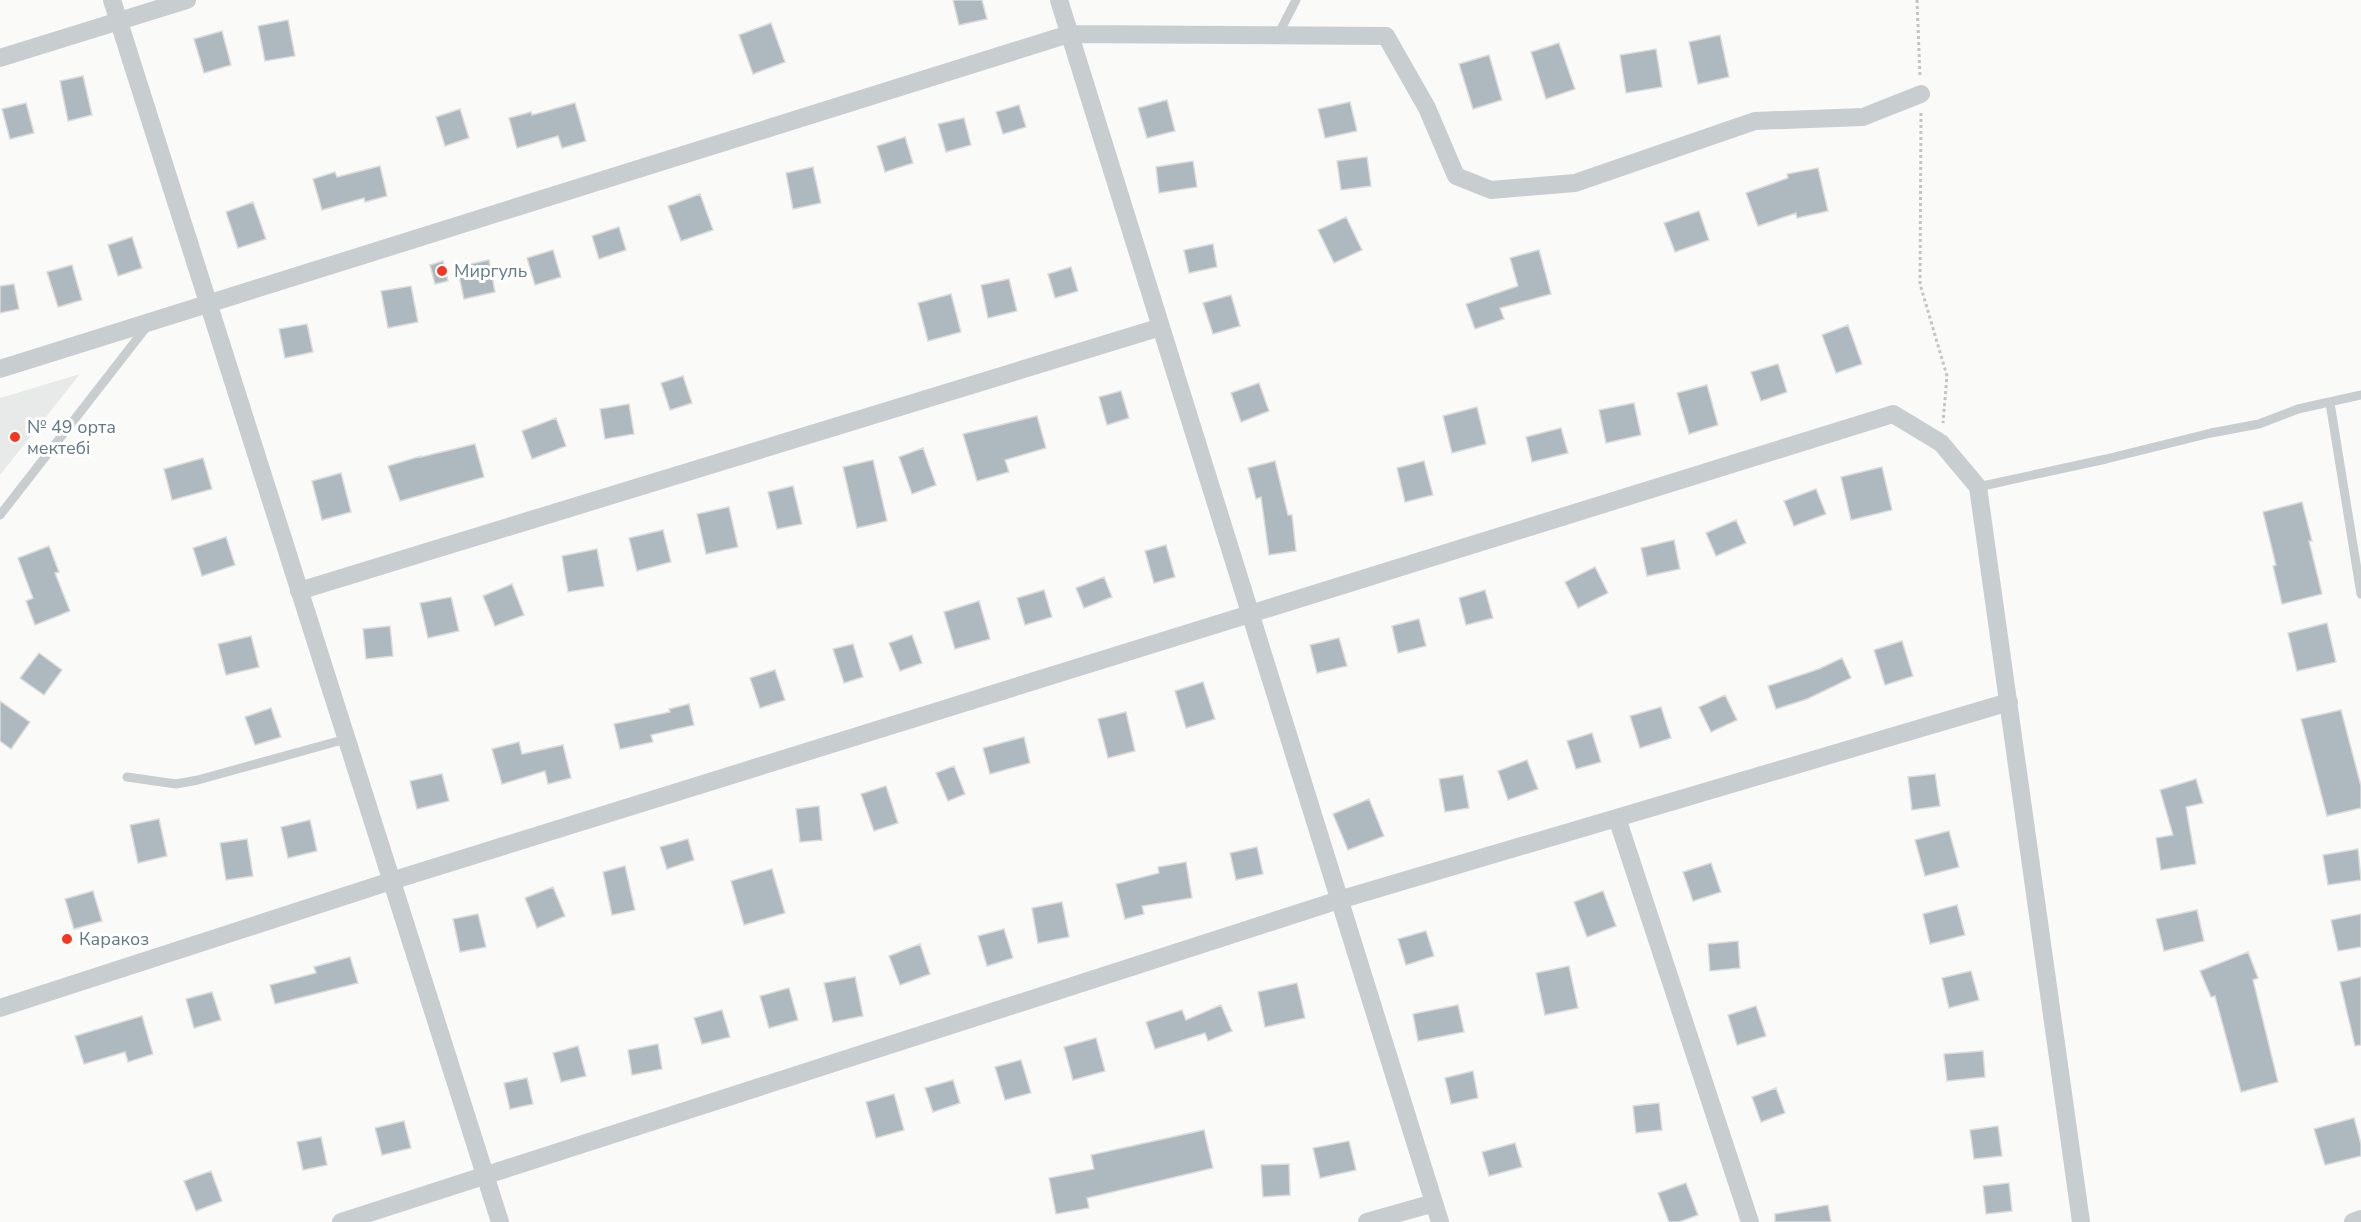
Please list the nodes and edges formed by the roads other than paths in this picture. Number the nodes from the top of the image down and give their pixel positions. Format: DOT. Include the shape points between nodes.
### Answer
graph roads {
  1 [pos="112,0"];
  2 [pos="187,0"];
  3 [pos="1059,0"];
  4 [pos="1296,0"];
  5 [pos="118,21"];
  6 [pos="1069,34"];
  7 [pos="1278,35"];
  8 [pos="0,58"];
  9 [pos="1921,94"];
  10 [pos="208,304"];
  11 [pos="151,322"];
  12 [pos="1161,327"];
  13 [pos="0,369"];
  14 [pos="2361,395"];
  15 [pos="2330,403"];
  16 [pos="1978,487"];
  17 [pos="0,515"];
  18 [pos="299,591"];
  19 [pos="2361,594"];
  20 [pos="1250,613"];
  21 [pos="2009,702"];
  22 [pos="346,739"];
  23 [pos="127,777"];
  24 [pos="1617,818"];
  25 [pos="391,881"];
  26 [pos="1339,900"];
  27 [pos="0,1008"];
  28 [pos="485,1177"];
  29 [pos="1434,1203"];
  30 [pos="2361,1219"];
  31 [pos="341,1222"];
  32 [pos="500,1222"];
  33 [pos="1366,1222"];
  34 [pos="1440,1222"];
  35 [pos="1750,1222"];
  36 [pos="2080,1222"];
  37 [pos="2353,1222"];
  1 -- 5 [label="street"];
  2 -- 5 [label="street"];
  3 -- 6 [label="street"];
  4 -- 7 [label="lane"];
  5 -- 8 [label="street"];
  5 -- 10 [label="street"];
  6 -- 7 [label="street"];
  6 -- 10 [label="street"];
  6 -- 12 [label="street"];
  7 -- 9 [label="street" via="1386,36 1427,108 1456,176 1491,190 1575,183 1755,121 1863,117"];
  10 -- 11 [label="street"];
  10 -- 18 [label="street"];
  11 -- 13 [label="street"];
  11 -- 17 [label="lane"];
  12 -- 18 [label="street"];
  12 -- 20 [label="street"];
  14 -- 15 [label="lane"];
  15 -- 16 [label="lane" via="2298,409 2259,424"];
  15 -- 19 [label="lane"];
  16 -- 20 [label="street" via="1941,443 1893,414"];
  16 -- 21 [label="street"];
  18 -- 22 [label="street"];
  20 -- 25 [label="street"];
  20 -- 26 [label="street"];
  21 -- 24 [label="street"];
  21 -- 36 [label="street"];
  22 -- 23 [label="lane" via="176,784"];
  22 -- 25 [label="street"];
  24 -- 26 [label="street"];
  24 -- 35 [label="street"];
  25 -- 27 [label="street"];
  25 -- 28 [label="street"];
  26 -- 28 [label="street"];
  26 -- 29 [label="street"];
  28 -- 31 [label="street"];
  28 -- 32 [label="street"];
  29 -- 33 [label="street"];
  29 -- 34 [label="street"];
  30 -- 37 [label="street"];
}
